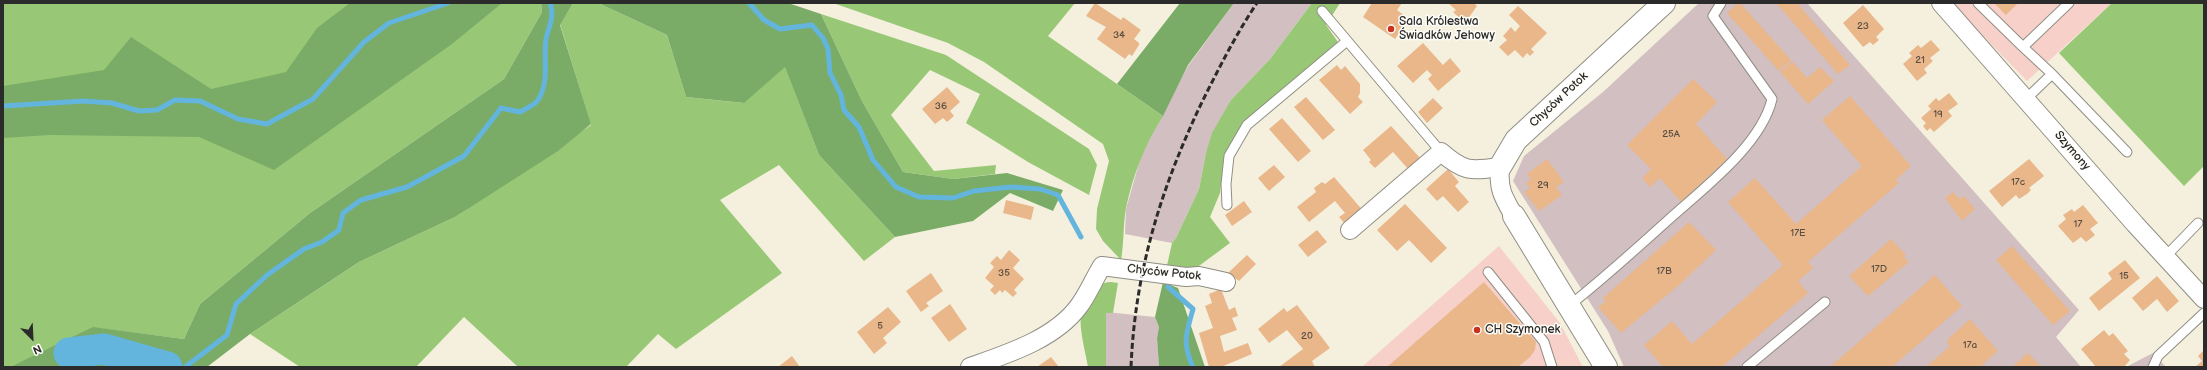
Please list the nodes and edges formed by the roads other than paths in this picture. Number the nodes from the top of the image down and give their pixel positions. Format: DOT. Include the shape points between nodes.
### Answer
graph roads {
  1 [pos="1664,3"];
  2 [pos="1721,3"];
  3 [pos="1941,3"];
  4 [pos="1978,3"];
  5 [pos="2069,3"];
  6 [pos="1322,11"];
  7 [pos="1347,41"];
  8 [pos="2023,47"];
  9 [pos="2052,74"];
  10 [pos="2025,100"];
  11 [pos="1440,152"];
  12 [pos="2127,152"];
  13 [pos="1500,167"];
  14 [pos="1228,205"];
  15 [pos="1514,216"];
  16 [pos="2198,223"];
  17 [pos="1350,230"];
  18 [pos="2166,256"];
  19 [pos="1488,272"];
  20 [pos="1226,282"];
  21 [pos="2204,299"];
  22 [pos="1825,302"];
  23 [pos="1570,305"];
  24 [pos="2204,313"];
  25 [pos="970,367"];
  26 [pos="1552,367"];
  27 [pos="1606,367"];
  28 [pos="1747,367"];
  29 [pos="2153,367"];
  1 -- 13 [label="street, Chyców Potok" via="1516,140"];
  2 -- 23 [label="lane" via="1713,16 1772,99 1768,114 1735,160 1597,284"];
  3 -- 10 [label="street, Szymony"];
  4 -- 8 [label="lane"];
  5 -- 8 [label="lane"];
  6 -- 7 [label="lane"];
  7 -- 11 [label="lane"];
  7 -- 14 [label="lane" via="1247,125 1229,156 1226,184"];
  8 -- 9 [label="lane"];
  9 -- 10 [label="lane"];
  9 -- 12 [label="lane"];
  10 -- 18 [label="street, Szymony"];
  11 -- 13 [label="street" via="1456,166 1474,171"];
  11 -- 17 [label="street"];
  13 -- 15 [label="street" via="1499,184 1503,198"];
  15 -- 23 [label="street"];
  16 -- 18 [label="lane"];
  18 -- 21 [label="street, Szymony"];
  19 -- 26 [label="lane" via="1544,342"];
  20 -- 25 [label="street, Chyców Potok" via="1199,276 1186,277 1102,266 1079,306 1062,324 1035,341"];
  22 -- 28 [label="lane"];
  23 -- 27 [label="street"];
  24 -- 29 [label="lane" via="2158,356"];
}
